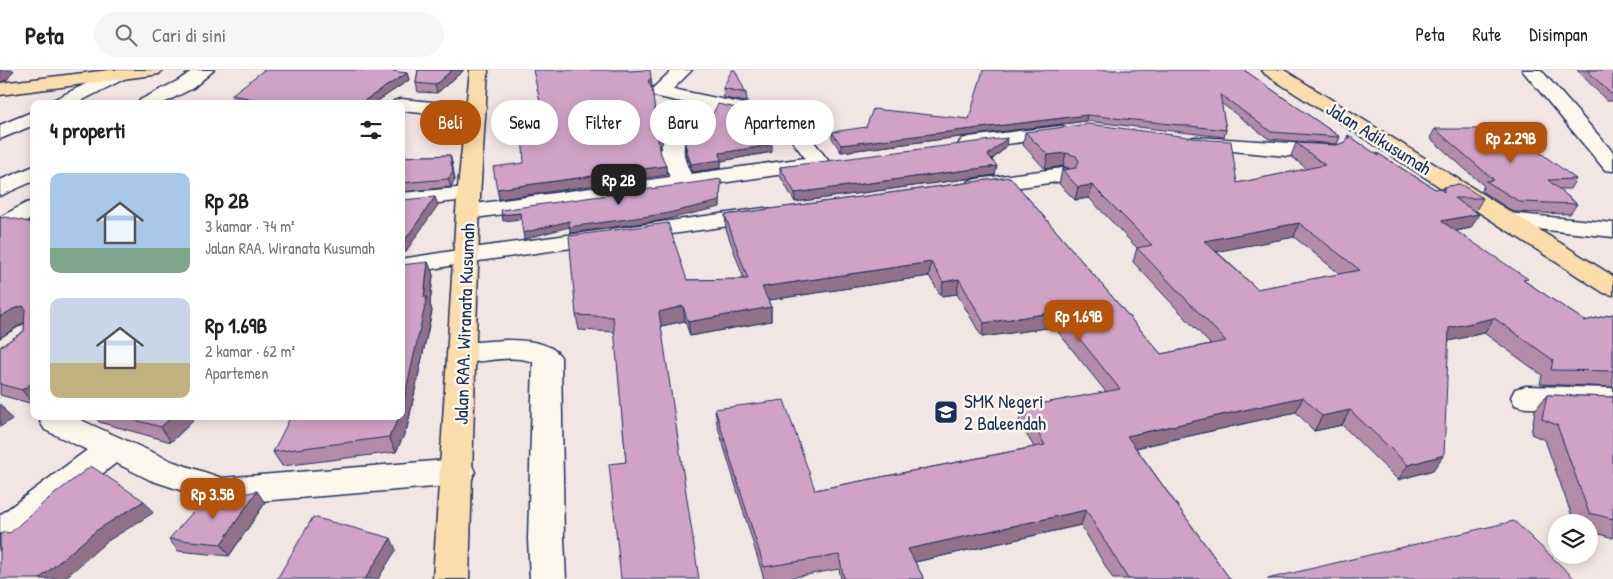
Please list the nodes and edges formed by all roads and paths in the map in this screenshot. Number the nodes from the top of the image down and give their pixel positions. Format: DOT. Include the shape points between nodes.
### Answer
graph roads {
  1 [pos="153,70"];
  2 [pos="205,70"];
  3 [pos="478,70"];
  4 [pos="683,70"];
  5 [pos="1271,70"];
  6 [pos="1531,70"];
  7 [pos="84,74"];
  8 [pos="120,74"];
  9 [pos="0,89"];
  10 [pos="68,100"];
  11 [pos="155,100"];
  12 [pos="475,100"];
  13 [pos="696,100"];
  14 [pos="405,105"];
  15 [pos="716,105"];
  16 [pos="420,107"];
  17 [pos="30,119"];
  18 [pos="1079,130"];
  19 [pos="0,133"];
  20 [pos="1174,141"];
  21 [pos="472,145"];
  22 [pos="674,145"];
  23 [pos="953,146"];
  24 [pos="1331,150"];
  25 [pos="1613,165"];
  26 [pos="30,174"];
  27 [pos="1063,175"];
  28 [pos="683,181"];
  29 [pos="958,188"];
  30 [pos="0,189"];
  31 [pos="405,200"];
  32 [pos="468,203"];
  33 [pos="30,210"];
  34 [pos="782,212"];
  35 [pos="1507,220"];
  36 [pos="0,226"];
  37 [pos="1613,230"];
  38 [pos="465,256"];
  39 [pos="405,266"];
  40 [pos="1613,287"];
  41 [pos="462,353"];
  42 [pos="1526,397"];
  43 [pos="1613,399"];
  44 [pos="56,422"];
  45 [pos="113,448"];
  46 [pos="458,472"];
  47 [pos="0,535"];
  48 [pos="451,579"];
  49 [pos="548,579"];
  1 -- 8 [label="main road"];
  2 -- 11 [label="street"];
  3 -- 12 [label="main road, Jalan RAA. Wiranata Kusumah"];
  4 -- 13 [label="street" via="660,90"];
  5 -- 35 [label="main road, Jalan Adikusumah"];
  6 -- 25 [label="street"];
  7 -- 8 [label="main road"];
  7 -- 9 [label="main road"];
  8 -- 10 [label="street"];
  14 -- 16 [label="street"];
  15 -- 28 [label="street" via="786,118 828,161"];
  17 -- 19 [label="street"];
  18 -- 23 [label="street"];
  20 -- 24 [label="street" via="1287,150"];
  21 -- 32 [label="main road, Jalan RAA. Wiranata Kusumah"];
  22 -- 28 [label="street" via="672,154"];
  26 -- 30 [label="street"];
  27 -- 29 [label="street"];
  28 -- 32 [label="street"];
  31 -- 32 [label="street"];
  32 -- 38 [label="main road, Jalan RAA. Wiranata Kusumah"];
  33 -- 36 [label="street"];
  34 -- 38 [label="street"];
  35 -- 37 [label="street"];
  35 -- 40 [label="main road, Jalan Adikusumah"];
  38 -- 39 [label="street"];
  38 -- 41 [label="main road, Jalan RAA. Wiranata Kusumah"];
  41 -- 46 [label="main road, Jalan RAA. Wiranata Kusumah"];
  41 -- 49 [label="street" via="513,350 537,352 547,357"];
  42 -- 43 [label="street"];
  44 -- 45 [label="street"];
  45 -- 46 [label="street" via="162,471 222,492"];
  45 -- 47 [label="street"];
  46 -- 48 [label="main road, Jalan RAA. Wiranata Kusumah"];
}
